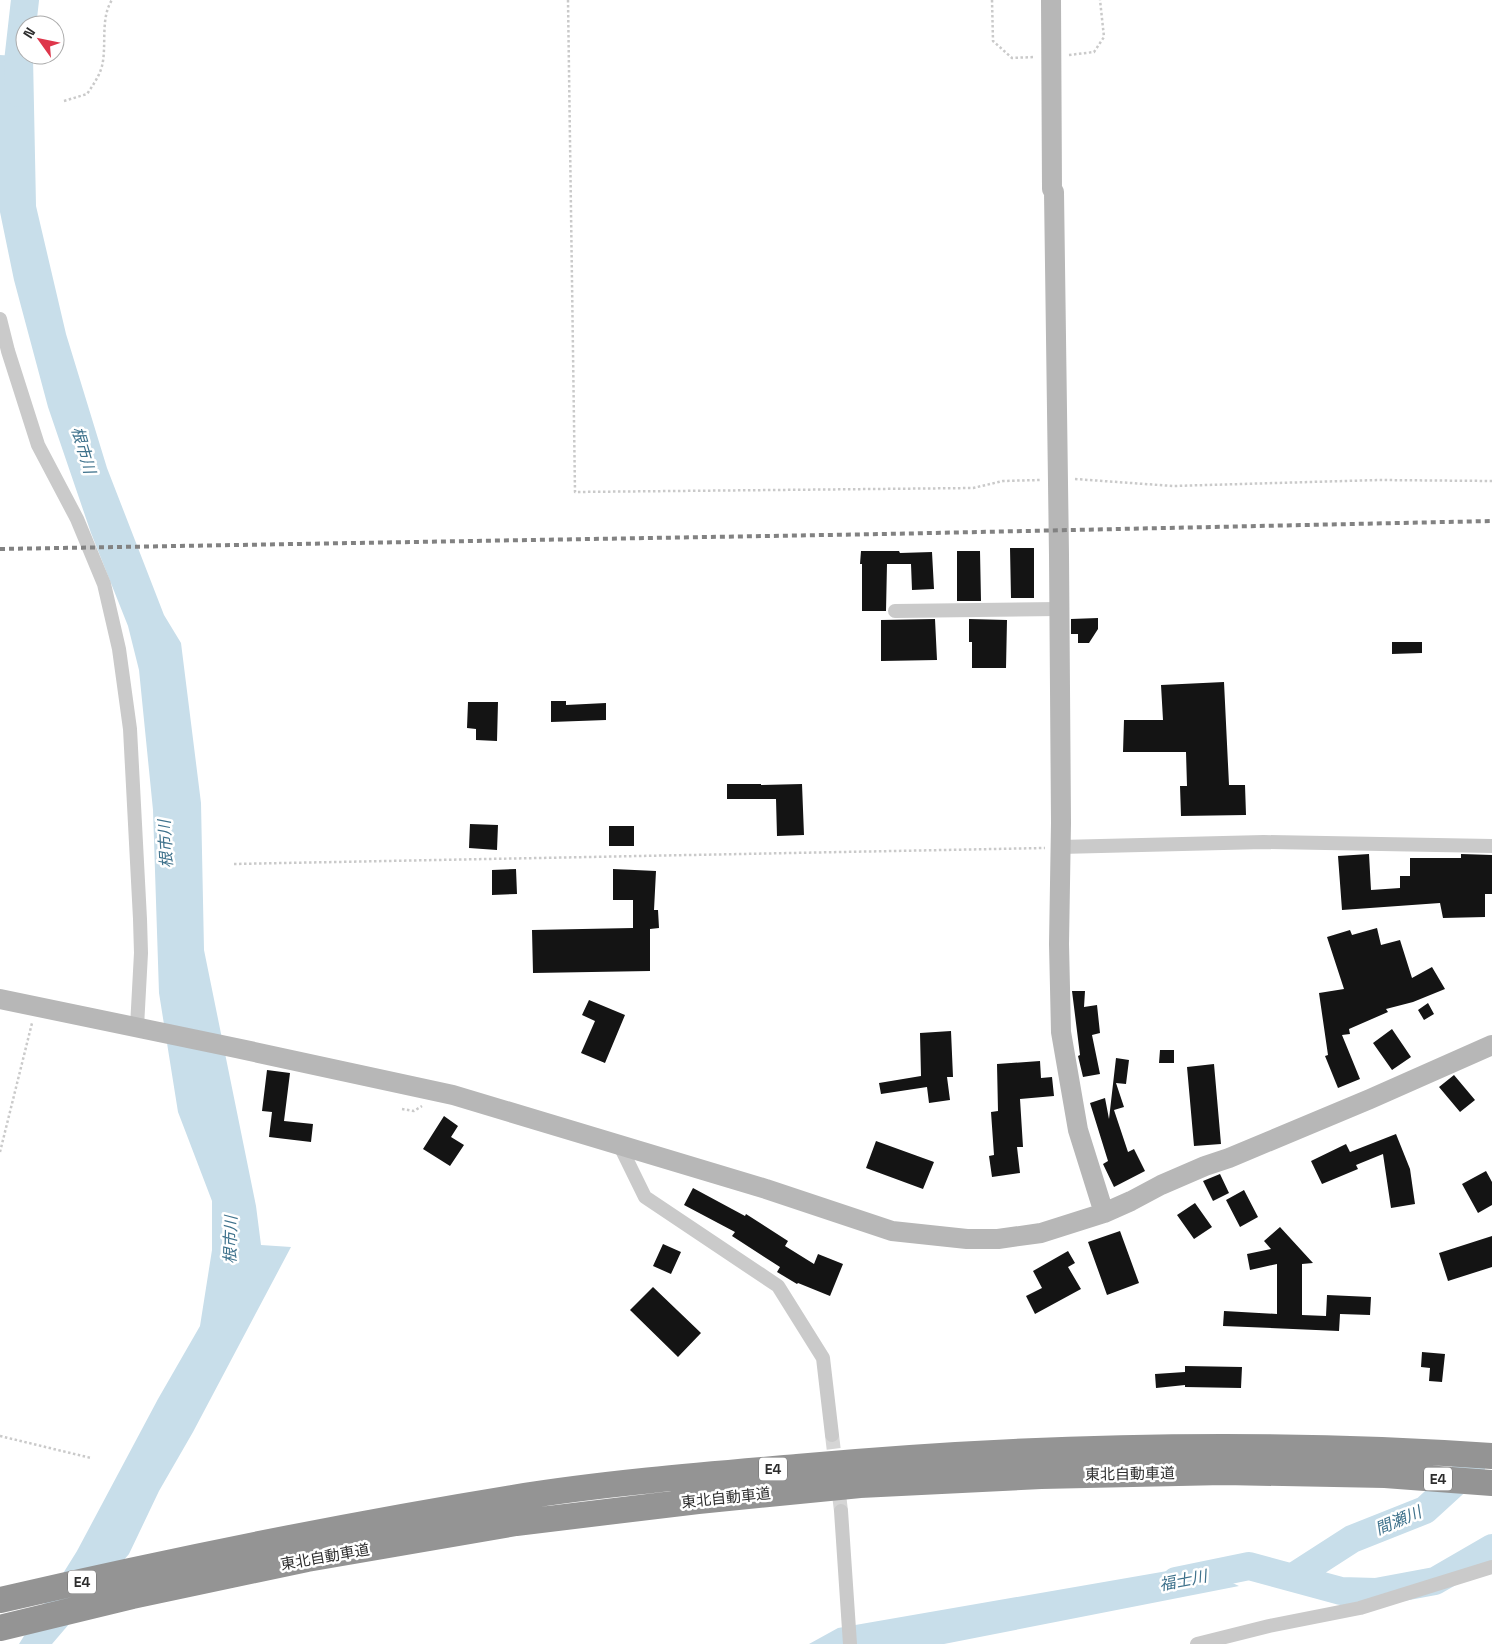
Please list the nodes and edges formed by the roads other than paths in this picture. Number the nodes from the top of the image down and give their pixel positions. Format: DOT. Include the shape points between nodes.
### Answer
graph roads {
  1 [pos="1050,0"];
  2 [pos="0,319"];
  3 [pos="1059,609"];
  4 [pos="895,611"];
  5 [pos="1492,846"];
  6 [pos="1060,847"];
  7 [pos="0,999"];
  8 [pos="145,1028"];
  9 [pos="1492,1045"];
  10 [pos="620,1144"];
  11 [pos="1104,1213"];
  12 [pos="832,1435"];
  13 [pos="1492,1456"];
  14 [pos="1492,1483"];
  15 [pos="841,1511"];
  16 [pos="1492,1567"];
  17 [pos="9,1598"];
  18 [pos="3,1627"];
  19 [pos="850,1644"];
  20 [pos="1197,1644"];
  1 -- 3 [label="street"];
  2 -- 8 [label="street" via="38,446 77,518 104,584 119,649 130,729"];
  3 -- 4 [label="street"];
  3 -- 6 [label="street"];
  5 -- 6 [label="street" via="1264,842"];
  6 -- 11 [label="street" via="1061,1032 1078,1130"];
  7 -- 8 [label="street"];
  8 -- 10 [label="street" via="453,1096"];
  9 -- 11 [label="street" via="1370,1100 1204,1166"];
  10 -- 11 [label="street" via="766,1188 892,1231 998,1239 1041,1234"];
  10 -- 12 [label="street" via="645,1197 778,1286 823,1358"];
  13 -- 17 [label="highway, 東北自動車道 / E4" via="1406,1450 1220,1447 1040,1450 857,1461 692,1476 515,1498 305,1535"];
  14 -- 18 [label="highway, 東北自動車道 / E4" via="1384,1475 1224,1472 1041,1476 860,1485 516,1523 307,1559"];
  15 -- 19 [label="street"];
  16 -- 20 [label="street" via="1360,1608"];
}
